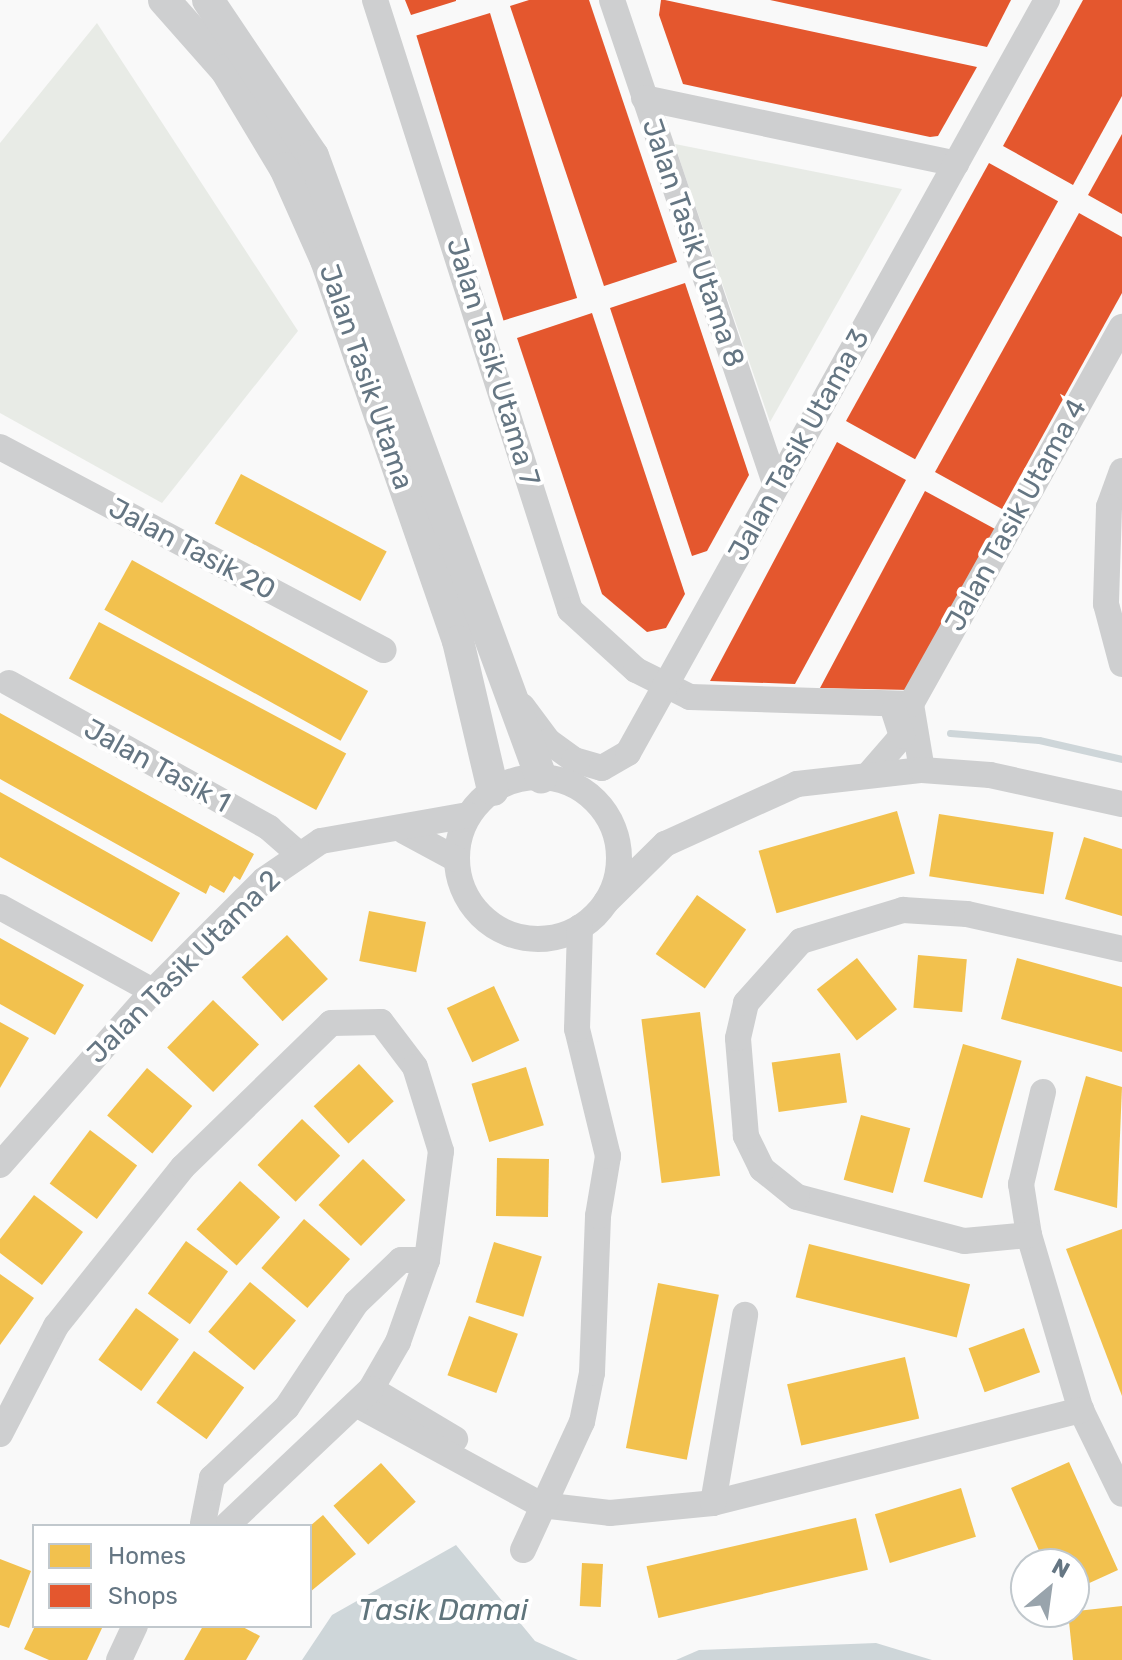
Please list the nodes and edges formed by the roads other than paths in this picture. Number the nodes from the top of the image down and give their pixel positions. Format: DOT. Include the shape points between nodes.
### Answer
graph roads {
  1 [pos="164,0"];
  2 [pos="208,0"];
  3 [pos="375,0"];
  4 [pos="612,0"];
  5 [pos="1046,2"];
  6 [pos="644,98"];
  7 [pos="956,164"];
  8 [pos="1122,327"];
  9 [pos="0,447"];
  10 [pos="1122,471"];
  11 [pos="776,486"];
  12 [pos="489,632"];
  13 [pos="458,641"];
  14 [pos="384,650"];
  15 [pos="1122,664"];
  16 [pos="9,683"];
  17 [pos="508,686"];
  18 [pos="663,688"];
  19 [pos="898,703"];
  20 [pos="922,770"];
  21 [pos="870,773"];
  22 [pos="541,777"];
  23 [pos="493,790"];
  24 [pos="1122,804"];
  25 [pos="468,815"];
  26 [pos="404,831"];
  27 [pos="617,839"];
  28 [pos="665,844"];
  29 [pos="300,855"];
  30 [pos="456,859"];
  31 [pos="606,902"];
  32 [pos="0,907"];
  33 [pos="580,927"];
  34 [pos="542,939"];
  35 [pos="1122,949"];
  36 [pos="577,980"];
  37 [pos="153,991"];
  38 [pos="1043,1092"];
  39 [pos="9,1136"];
  40 [pos="0,1165"];
  41 [pos="1029,1235"];
  42 [pos="427,1260"];
  43 [pos="745,1315"];
  44 [pos="364,1397"];
  45 [pos="1081,1410"];
  46 [pos="0,1434"];
  47 [pos="1122,1494"];
  48 [pos="552,1501"];
  49 [pos="713,1503"];
  50 [pos="208,1524"];
  51 [pos="209,1524"];
  52 [pos="523,1550"];
  53 [pos="134,1628"];
  54 [pos="119,1660"];
  1 -- 13 [label="street, Jalan Tasik Utama" via="226,70 285,168 326,260"];
  2 -- 12 [label="street, Jalan Tasik Utama" via="313,156"];
  3 -- 18 [label="street, Jalan Tasik Utama 7" via="570,610"];
  4 -- 6 [label="street, Jalan Tasik Utama 8"];
  5 -- 7 [label="street, Jalan Tasik Utama 3"];
  6 -- 7 [label="street"];
  6 -- 11 [label="street, Jalan Tasik Utama 8"];
  7 -- 11 [label="street, Jalan Tasik Utama 3"];
  8 -- 19 [label="street, Jalan Tasik Utama 4"];
  9 -- 14 [label="street, Jalan Tasik 20"];
  10 -- 15 [label="street" via="1109,507 1106,604"];
  11 -- 18 [label="street, Jalan Tasik Utama 3"];
  12 -- 13 [label="street"];
  12 -- 17 [label="street, Jalan Tasik Utama"];
  13 -- 23 [label="street, Jalan Tasik Utama"];
  16 -- 29 [label="street, Jalan Tasik 1" via="269,828"];
  17 -- 18 [label="street, Jalan Tasik Utama 3" via="548,741 602,768 628,753"];
  17 -- 22 [label="street, Jalan Tasik Utama"];
  18 -- 19 [label="street" via="690,697"];
  19 -- 20 [label="street"];
  19 -- 21 [label="street" via="902,736"];
  20 -- 21 [label="street"];
  20 -- 24 [label="street" via="990,775"];
  21 -- 28 [label="street" via="797,784"];
  22 -- 23 [label="street"];
  22 -- 27 [label="street" via="589,795"];
  23 -- 25 [label="street"];
  25 -- 26 [label="street, Jalan Tasik Utama 2"];
  25 -- 30 [label="street"];
  26 -- 29 [label="street, Jalan Tasik Utama 2" via="321,841"];
  26 -- 30 [label="street"];
  27 -- 28 [label="street"];
  27 -- 31 [label="street" via="617,871"];
  28 -- 31 [label="street"];
  29 -- 37 [label="street, Jalan Tasik Utama 2" via="264,880"];
  30 -- 34 [label="street" via="460,880 482,917 520,937"];
  31 -- 33 [label="street"];
  32 -- 37 [label="street"];
  33 -- 34 [label="street"];
  33 -- 36 [label="street"];
  34 -- 36 [label="street"];
  35 -- 41 [label="street" via="967,914 903,910 801,941 746,1003 738,1038 746,1136 762,1169 797,1197 964,1241"];
  36 -- 48 [label="street" via="577,1029 608,1156 606,1193 598,1216 588,1406"];
  37 -- 39 [label="street, Jalan Tasik Utama 2"];
  38 -- 41 [label="street" via="1021,1184"];
  39 -- 40 [label="street, Jalan Tasik Utama 2"];
  41 -- 45 [label="street"];
  42 -- 44 [label="street" via="398,1342"];
  42 -- 46 [label="street" via="441,1151 415,1067 381,1022 331,1023 146,1210 48,1337"];
  42 -- 50 [label="street" via="401,1260 356,1303 287,1407 212,1478"];
  43 -- 49 [label="street"];
  44 -- 48 [label="street"];
  44 -- 51 [label="street"];
  45 -- 47 [label="street"];
  45 -- 49 [label="street"];
  48 -- 49 [label="street" via="610,1513"];
  48 -- 52 [label="street"];
  53 -- 54 [label="street"];
}
